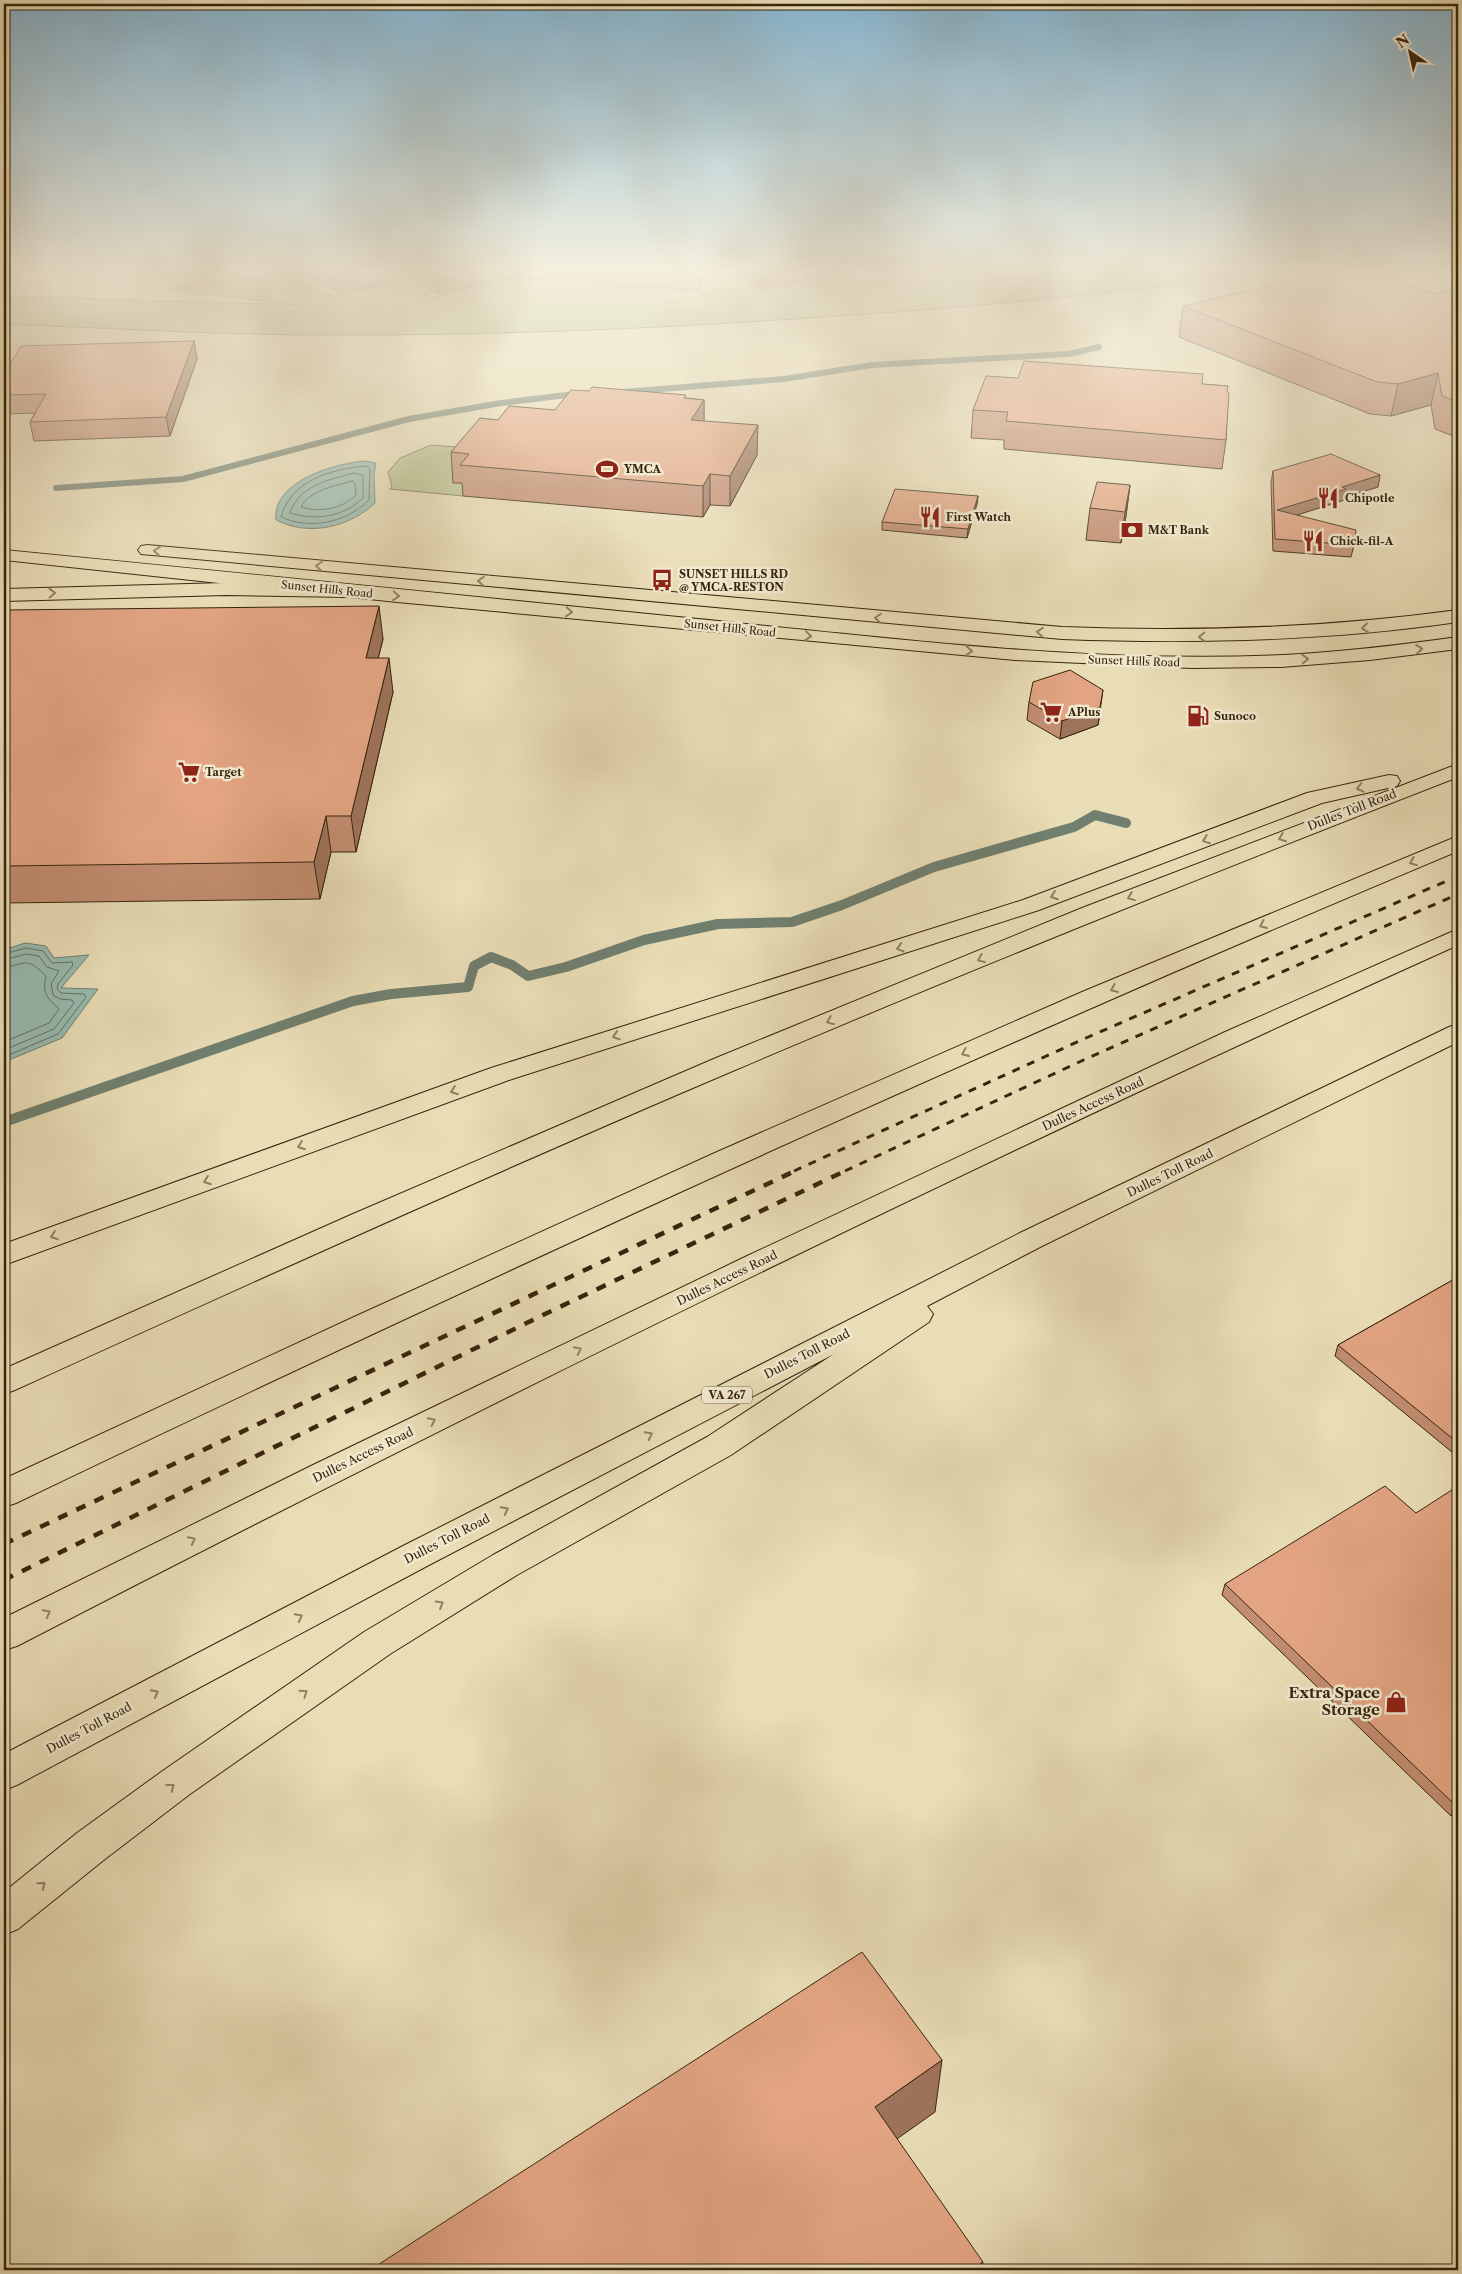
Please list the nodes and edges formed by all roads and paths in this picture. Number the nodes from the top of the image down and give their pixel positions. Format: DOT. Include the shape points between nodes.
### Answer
graph roads {
  1 [pos="133,549"];
  2 [pos="4,555"];
  3 [pos="347,591"];
  4 [pos="4,594"];
  5 [pos="1458,616"];
  6 [pos="1458,643"];
  7 [pos="1458,764"];
  8 [pos="1458,770"];
  9 [pos="1458,843"];
  10 [pos="1458,936"];
  11 [pos="1458,1032"];
  12 [pos="1032,1239"];
  13 [pos="4,1254"];
  14 [pos="4,1382"];
  15 [pos="4,1494"];
  16 [pos="4,1635"];
  17 [pos="4,1773"];
  18 [pos="4,1916"];
  5 -- 1 [label="main road, Sunset Hills Road, one-way" via="1265,636 1062,634"];
  2 -- 3 [label="main road, Sunset Hills Road"];
  4 -- 3 [label="main road, one-way" via="226,589"];
  3 -- 6 [label="main road, Sunset Hills Road, one-way" via="971,652 1119,661 1331,658"];
  7 -- 13 [label="main road, one-way" via="1315,798 1022,908 500,1074"];
  8 -- 14 [label="main road, Dulles Toll Road, one-way" via="1140,894 727,1064 411,1200"];
  9 -- 15 [label="main road, one-way" via="889,1086 584,1221"];
  16 -- 10 [label="main road, Dulles Access Road, one-way" via="726,1278"];
  11 -- 12 [label="main road, Dulles Toll Road / VA 267"];
  17 -- 12 [label="main road, Dulles Toll Road / VA 267, one-way" via="424,1551"];
  18 -- 12 [label="main road, one-way" via="177,1782 377,1643 505,1565 719,1446"];
}
